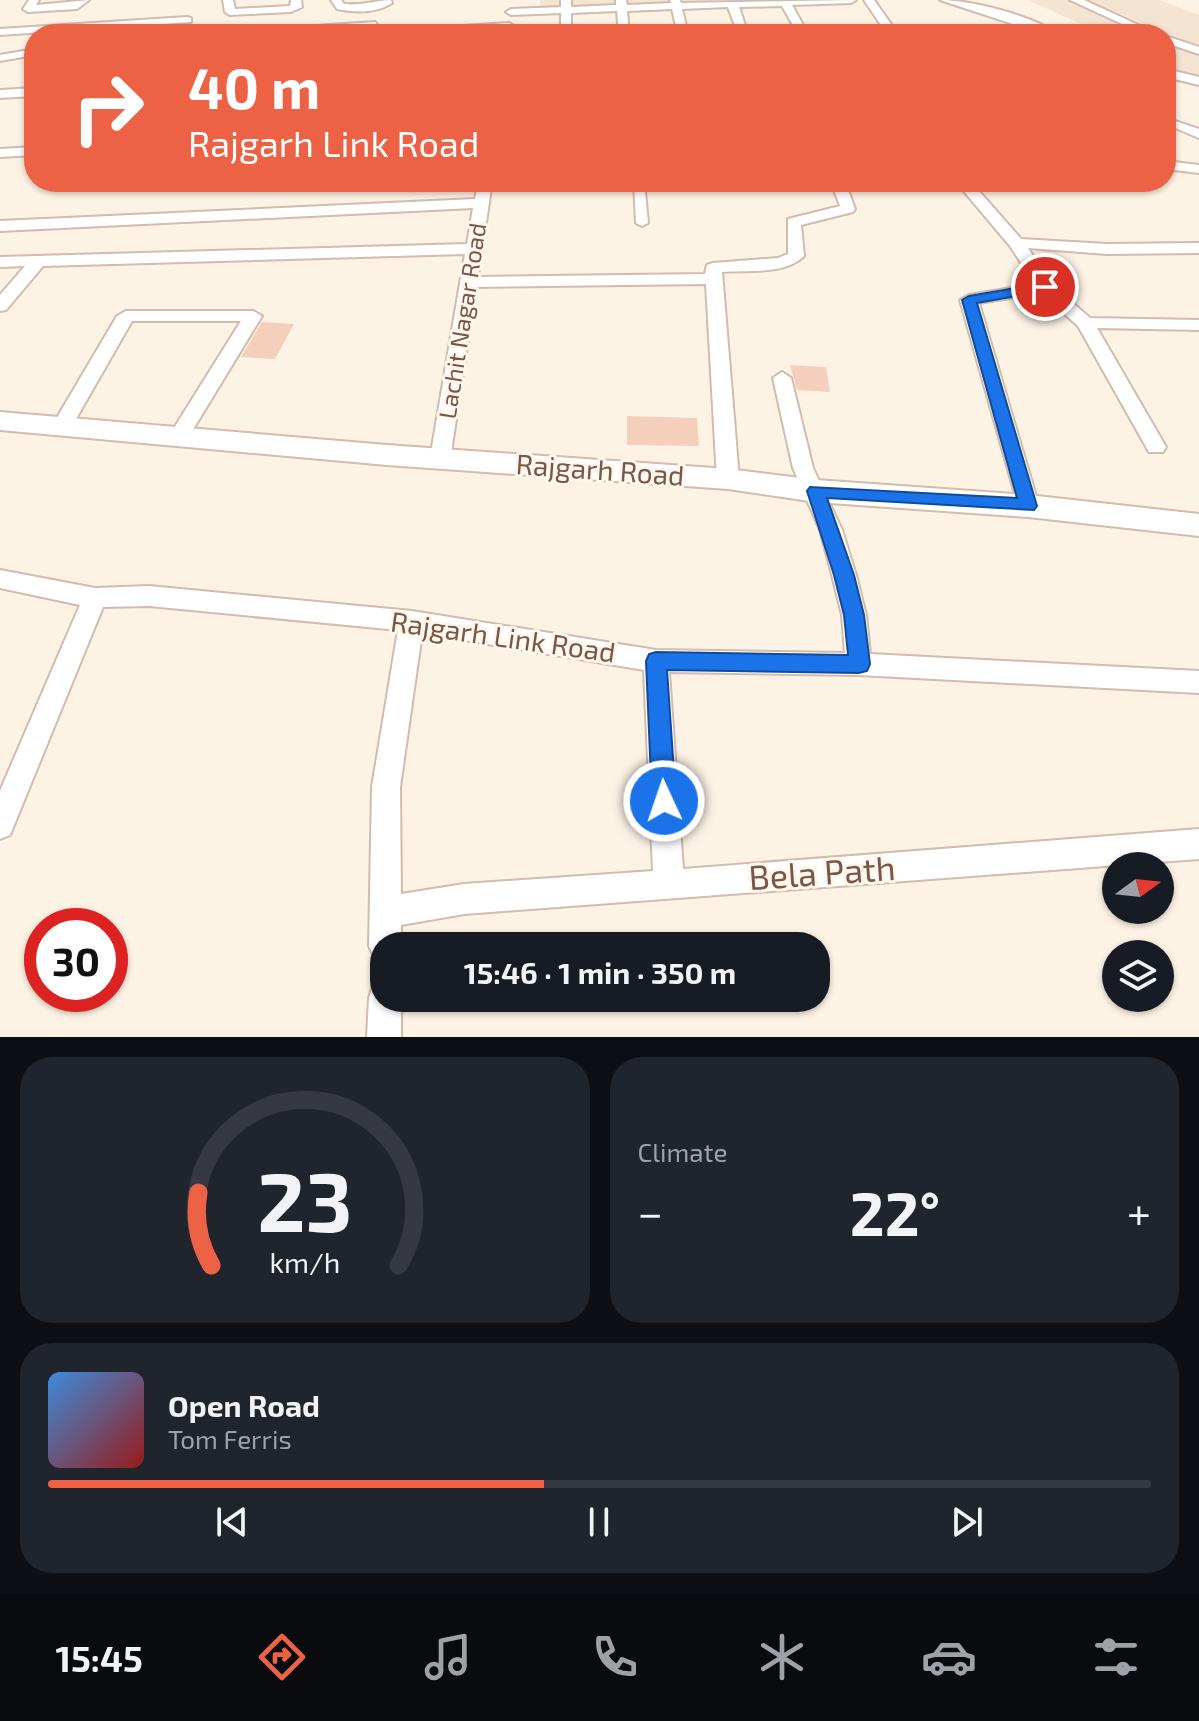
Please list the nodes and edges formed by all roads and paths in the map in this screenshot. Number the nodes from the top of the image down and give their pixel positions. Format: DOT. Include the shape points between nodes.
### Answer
graph roads {
  1 [pos="34,0"];
  2 [pos="84,0"];
  3 [pos="249,0"];
  4 [pos="296,0"];
  5 [pos="336,0"];
  6 [pos="386,0"];
  7 [pos="851,0"];
  8 [pos="869,0"];
  9 [pos="945,0"];
  10 [pos="1075,0"];
  11 [pos="228,1"];
  12 [pos="785,1"];
  13 [pos="732,2"];
  14 [pos="675,3"];
  15 [pos="621,4"];
  16 [pos="566,5"];
  17 [pos="512,6"];
  18 [pos="88,24"];
  19 [pos="186,24"];
  20 [pos="623,24"];
  21 [pos="680,24"];
  22 [pos="740,24"];
  23 [pos="798,24"];
  24 [pos="886,24"];
  25 [pos="1027,24"];
  26 [pos="1130,24"];
  27 [pos="24,30"];
  28 [pos="0,32"];
  29 [pos="1176,43"];
  30 [pos="1198,51"];
  31 [pos="24,54"];
  32 [pos="0,58"];
  33 [pos="1176,58"];
  34 [pos="1176,79"];
  35 [pos="1199,81"];
  36 [pos="24,93"];
  37 [pos="0,94"];
  38 [pos="1176,124"];
  39 [pos="1199,134"];
  40 [pos="24,152"];
  41 [pos="0,153"];
  42 [pos="1176,166"];
  43 [pos="1199,169"];
  44 [pos="484,192"];
  45 [pos="640,192"];
  46 [pos="842,192"];
  47 [pos="972,192"];
  48 [pos="482,203"];
  49 [pos="642,223"];
  50 [pos="0,226"];
  51 [pos="1016,243"];
  52 [pos="1199,248"];
  53 [pos="474,249"];
  54 [pos="39,260"];
  55 [pos="0,262"];
  56 [pos="713,279"];
  57 [pos="469,282"];
  58 [pos="1045,287"];
  59 [pos="0,306"];
  60 [pos="1085,323"];
  61 [pos="1199,325"];
  62 [pos="782,378"];
  63 [pos="0,421"];
  64 [pos="62,426"];
  65 [pos="179,436"];
  66 [pos="1156,447"];
  67 [pos="440,459"];
  68 [pos="728,479"];
  69 [pos="816,491"];
  70 [pos="1028,506"];
  71 [pos="1199,525"];
  72 [pos="0,579"];
  73 [pos="95,598"];
  74 [pos="412,621"];
  75 [pos="656,661"];
  76 [pos="859,664"];
  77 [pos="1199,682"];
  78 [pos="0,825"];
  79 [pos="1199,844"];
  80 [pos="669,885"];
  81 [pos="385,912"];
  82 [pos="385,932"];
  83 [pos="385,1012"];
  84 [pos="384,1037"];
  1 -- 2 [label="street" via="28,9 77,6"];
  3 -- 11 [label="street"];
  4 -- 11 [label="street" via="297,7 291,9 240,13 230,12"];
  5 -- 6 [label="street" via="350,8 378,7"];
  7 -- 12 [label="street"];
  8 -- 24 [label="street"];
  9 -- 25 [label="street"];
  10 -- 26 [label="street"];
  12 -- 13 [label="street"];
  12 -- 23 [label="street"];
  13 -- 14 [label="street"];
  13 -- 22 [label="street"];
  14 -- 15 [label="street"];
  14 -- 21 [label="street"];
  15 -- 16 [label="street"];
  15 -- 20 [label="street"];
  16 -- 17 [label="street"];
  18 -- 19 [label="street" via="188,15"];
  27 -- 28 [label="street"];
  29 -- 30 [label="street"];
  30 -- 33 [label="street"];
  31 -- 32 [label="street"];
  34 -- 35 [label="street"];
  36 -- 37 [label="street"];
  38 -- 39 [label="street"];
  40 -- 41 [label="street"];
  42 -- 43 [label="street"];
  44 -- 48 [label="street, Lachit Nagar Road"];
  45 -- 49 [label="street"];
  46 -- 56 [label="street" via="848,209 793,222 796,256 781,263 713,268"];
  47 -- 51 [label="street"];
  48 -- 50 [label="street"];
  48 -- 53 [label="street, Lachit Nagar Road"];
  51 -- 52 [label="street"];
  51 -- 58 [label="street"];
  53 -- 54 [label="street"];
  53 -- 57 [label="street, Lachit Nagar Road"];
  54 -- 55 [label="street"];
  54 -- 59 [label="street"];
  56 -- 57 [label="street"];
  56 -- 68 [label="street"];
  57 -- 67 [label="street, Lachit Nagar Road"];
  58 -- 60 [label="street"];
  58 -- 70 [label="street" via="969,300"];
  60 -- 61 [label="street"];
  60 -- 66 [label="street"];
  62 -- 69 [label="street" via="803,468"];
  63 -- 64 [label="main road, Rajgarh Road"];
  64 -- 65 [label="main road, Rajgarh Road"];
  64 -- 65 [label="street" via="126,316 253,316"];
  65 -- 67 [label="main road, Rajgarh Road"];
  67 -- 68 [label="main road, Rajgarh Road"];
  68 -- 69 [label="main road, Rajgarh Road"];
  69 -- 70 [label="main road, Rajgarh Road"];
  69 -- 76 [label="street" via="854,615"];
  70 -- 71 [label="main road, Rajgarh Road"];
  72 -- 73 [label="street, Rajgarh Link Road"];
  73 -- 74 [label="street, Rajgarh Link Road" via="149,596"];
  73 -- 78 [label="street"];
  74 -- 75 [label="street, Rajgarh Link Road"];
  74 -- 81 [label="street" via="386,787"];
  75 -- 76 [label="street, Rajgarh Link Road"];
  75 -- 80 [label="street"];
  76 -- 77 [label="street, Rajgarh Link Road"];
  79 -- 80 [label="street, Bela Path"];
  80 -- 81 [label="street, Bela Path" via="464,899"];
  81 -- 82 [label="street"];
  83 -- 84 [label="street"];
}
